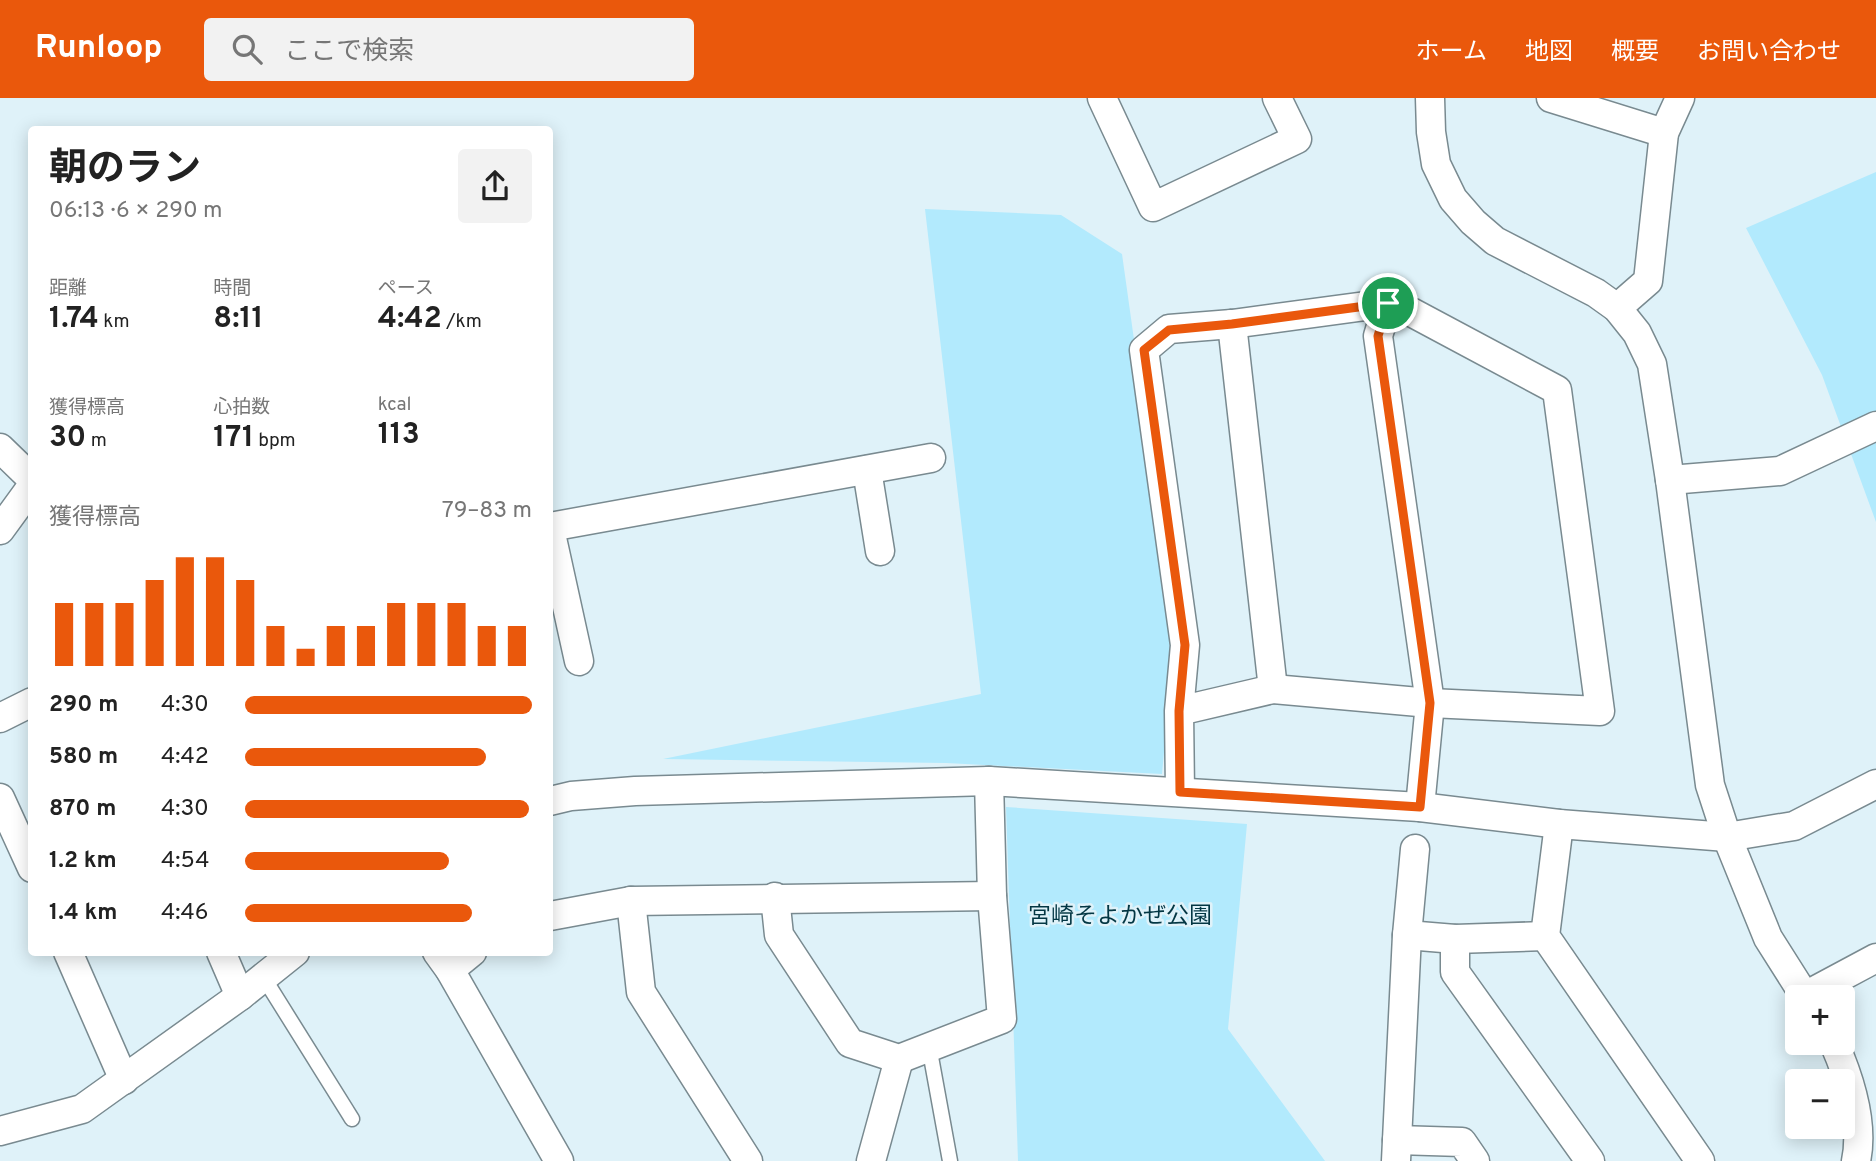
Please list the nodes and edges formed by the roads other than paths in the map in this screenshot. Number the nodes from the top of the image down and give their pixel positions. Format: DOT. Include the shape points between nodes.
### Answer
graph roads {
  1 [pos="1102,98"];
  2 [pos="1277,98"];
  3 [pos="1430,98"];
  4 [pos="1551,98"];
  5 [pos="1680,98"];
  6 [pos="1664,133"];
  7 [pos="1388,303"];
  8 [pos="1617,308"];
  9 [pos="1232,324"];
  10 [pos="1876,426"];
  11 [pos="0,448"];
  12 [pos="932,458"];
  13 [pos="867,470"];
  14 [pos="28,475"];
  15 [pos="1670,480"];
  16 [pos="28,492"];
  17 [pos="553,527"];
  18 [pos="0,530"];
  19 [pos="553,542"];
  20 [pos="880,551"];
  21 [pos="579,661"];
  22 [pos="1273,689"];
  23 [pos="1430,703"];
  24 [pos="28,704"];
  25 [pos="1179,711"];
  26 [pos="0,718"];
  27 [pos="989,780"];
  28 [pos="1876,784"];
  29 [pos="1180,792"];
  30 [pos="0,798"];
  31 [pos="553,800"];
  32 [pos="1420,807"];
  33 [pos="1559,824"];
  34 [pos="1727,837"];
  35 [pos="1415,849"];
  36 [pos="21,855"];
  37 [pos="992,896"];
  38 [pos="775,897"];
  39 [pos="631,901"];
  40 [pos="553,915"];
  41 [pos="1407,935"];
  42 [pos="1545,936"];
  43 [pos="1455,939"];
  44 [pos="70,956"];
  45 [pos="223,956"];
  46 [pos="290,956"];
  47 [pos="1876,958"];
  48 [pos="443,961"];
  49 [pos="264,978"];
  50 [pos="1798,985"];
  51 [pos="1828,985"];
  52 [pos="240,996"];
  53 [pos="929,1046"];
  54 [pos="1839,1055"];
  55 [pos="899,1059"];
  56 [pos="124,1080"];
  57 [pos="352,1119"];
  58 [pos="0,1130"];
  59 [pos="1863,1148"];
  60 [pos="1396,1150"];
  61 [pos="559,1161"];
  62 [pos="748,1161"];
  63 [pos="871,1161"];
  64 [pos="950,1161"];
  65 [pos="1475,1161"];
  66 [pos="1590,1161"];
  67 [pos="1700,1161"];
  1 -- 2 [label="street" via="1153,207 1297,139"];
  3 -- 8 [label="street" via="1436,164 1453,199 1473,222 1495,241"];
  4 -- 6 [label="street"];
  5 -- 6 [label="street"];
  6 -- 8 [label="street" via="1648,281"];
  7 -- 9 [label="street"];
  7 -- 23 [label="street" via="1378,336"];
  7 -- 23 [label="street" via="1557,390 1600,711"];
  8 -- 15 [label="street" via="1637,333 1652,364"];
  9 -- 22 [label="street"];
  9 -- 25 [label="street" via="1169,330 1144,350 1185,645"];
  10 -- 15 [label="street" via="1780,471"];
  11 -- 14 [label="street"];
  12 -- 13 [label="street"];
  13 -- 17 [label="street"];
  13 -- 20 [label="street"];
  15 -- 34 [label="street" via="1710,785"];
  16 -- 18 [label="street"];
  19 -- 21 [label="street"];
  22 -- 23 [label="street"];
  22 -- 25 [label="street"];
  23 -- 32 [label="street"];
  24 -- 26 [label="street"];
  25 -- 29 [label="street"];
  27 -- 29 [label="street"];
  27 -- 31 [label="street" via="635,791"];
  27 -- 37 [label="street"];
  28 -- 34 [label="street" via="1794,826"];
  29 -- 32 [label="street"];
  30 -- 36 [label="street"];
  32 -- 33 [label="street"];
  33 -- 34 [label="street"];
  33 -- 42 [label="street"];
  34 -- 50 [label="street" via="1768,938"];
  35 -- 41 [label="street"];
  37 -- 38 [label="street"];
  37 -- 53 [label="street" via="1002,1020"];
  38 -- 39 [label="street"];
  38 -- 55 [label="street" via="779,935 850,1043"];
  39 -- 40 [label="street"];
  39 -- 62 [label="street" via="642,992"];
  41 -- 43 [label="street"];
  41 -- 60 [label="street"];
  42 -- 43 [label="street"];
  42 -- 67 [label="street"];
  43 -- 66 [label="street" via="1455,972"];
  44 -- 56 [label="street"];
  45 -- 52 [label="street"];
  46 -- 49 [label="street"];
  47 -- 51 [label="street"];
  48 -- 61 [label="street"];
  49 -- 52 [label="street"];
  49 -- 57 [label="lane"];
  52 -- 56 [label="street"];
  53 -- 55 [label="street"];
  53 -- 64 [label="lane"];
  54 -- 59 [label="street"];
  55 -- 63 [label="street"];
  56 -- 58 [label="street" via="82,1109"];
  60 -- 65 [label="street" via="1462,1142"];
}
